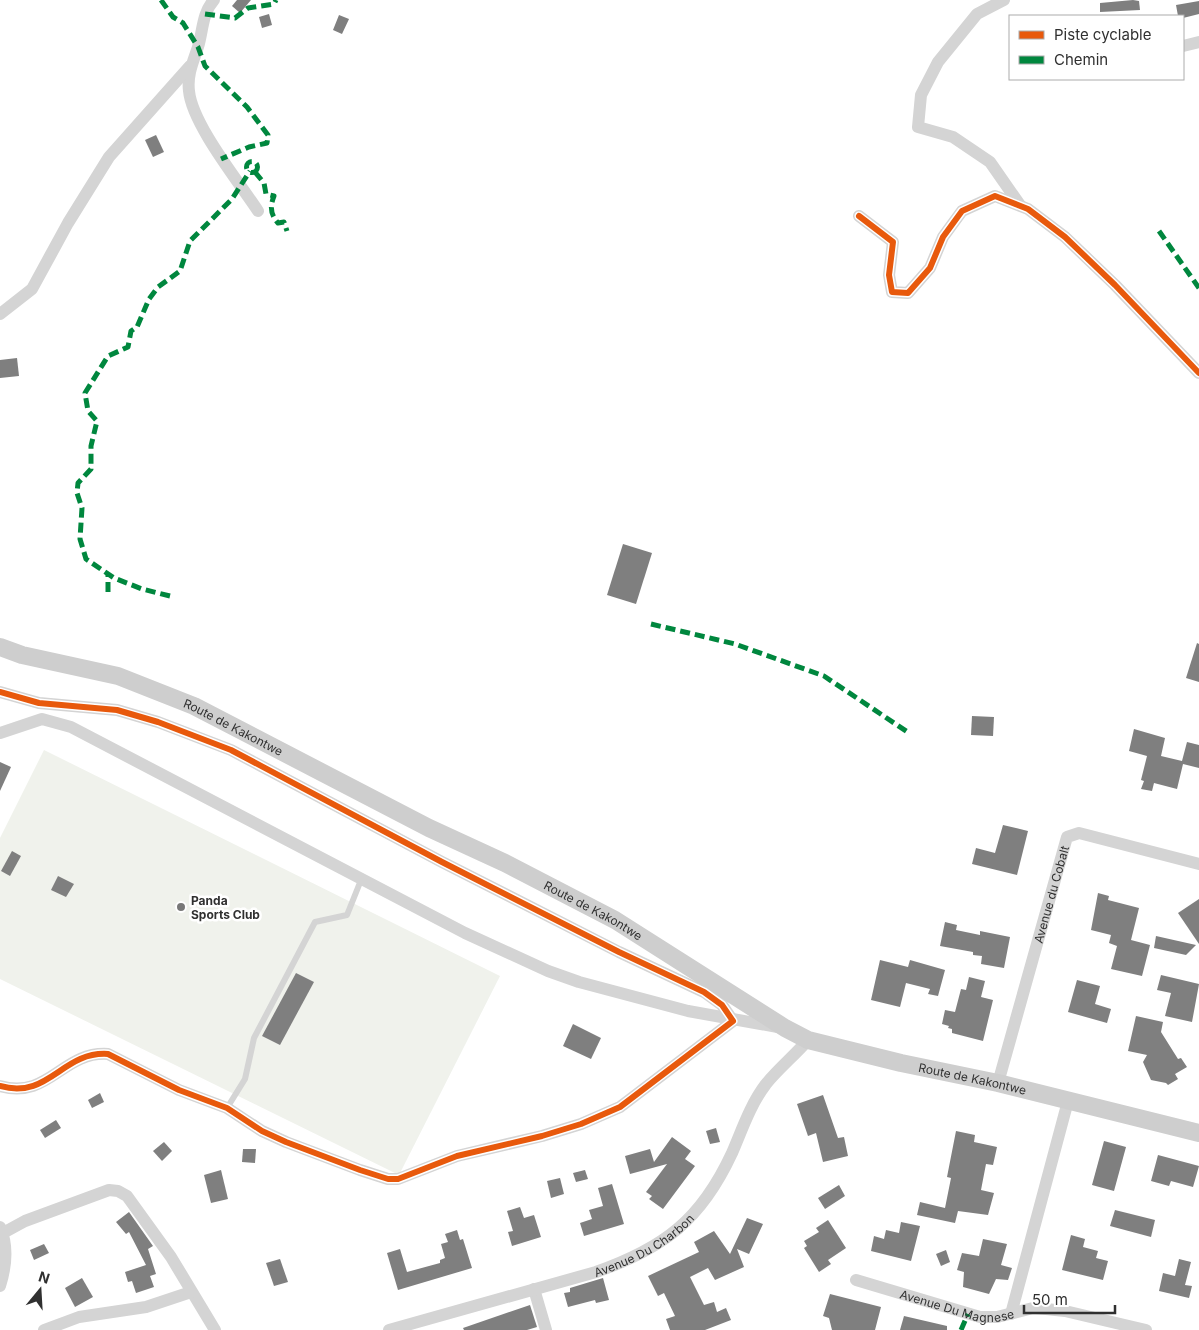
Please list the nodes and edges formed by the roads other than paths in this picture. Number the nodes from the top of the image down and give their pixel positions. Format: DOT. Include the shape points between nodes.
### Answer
graph roads {
  1 [pos="214,0"];
  2 [pos="1004,0"];
  3 [pos="1199,42"];
  4 [pos="1184,46"];
  5 [pos="190,66"];
  6 [pos="1020,206"];
  7 [pos="258,211"];
  8 [pos="859,216"];
  9 [pos="0,314"];
  10 [pos="1199,373"];
  11 [pos="0,647"];
  12 [pos="0,692"];
  13 [pos="0,733"];
  14 [pos="1199,864"];
  15 [pos="361,880"];
  16 [pos="733,1021"];
  17 [pos="785,1028"];
  18 [pos="808,1040"];
  19 [pos="998,1083"];
  20 [pos="0,1086"];
  21 [pos="1068,1101"];
  22 [pos="227,1108"];
  23 [pos="1199,1134"];
  24 [pos="1,1230"];
  25 [pos="856,1280"];
  26 [pos="0,1286"];
  27 [pos="534,1289"];
  28 [pos="191,1292"];
  29 [pos="1011,1314"];
  30 [pos="44,1330"];
  31 [pos="215,1330"];
  32 [pos="389,1330"];
  33 [pos="546,1330"];
  34 [pos="1146,1330"];
  1 -- 5 [label="street" via="205,14"];
  2 -- 6 [label="street" via="977,14 938,62 920,95 918,127 953,138 990,162"];
  3 -- 4 [label="street"];
  5 -- 7 [label="street" via="188,90 191,102 221,159"];
  5 -- 9 [label="street" via="109,157 32,289"];
  6 -- 8 [label="street" via="995,196 962,211 942,236 930,268 908,293 892,292 889,275 893,242"];
  6 -- 10 [label="street" via="1065,237"];
  11 -- 17 [label="street, Route de Kakontwe" via="22,655 118,676 194,706 615,920"];
  12 -- 16 [label="street" via="39,703 117,710 231,750 442,862 704,992 722,1005"];
  13 -- 15 [label="street" via="42,719 71,727"];
  14 -- 19 [label="street, Avenue du Cobalt" via="1078,833 1066,836"];
  15 -- 16 [label="street" via="548,971 619,994"];
  15 -- 22 [label="lane" via="347,915 314,922 254,1038 245,1079"];
  16 -- 17 [label="street"];
  16 -- 22 [label="street" via="620,1108 542,1136 449,1159 398,1180 360,1170 286,1142"];
  17 -- 18 [label="street, Route de Kakontwe"];
  18 -- 19 [label="street, Route de Kakontwe"];
  18 -- 27 [label="street, Avenue Du Charbon" via="766,1084 709,1197 679,1228 628,1261"];
  19 -- 21 [label="street, Route de Kakontwe"];
  20 -- 22 [label="street" via="29,1089 78,1060 108,1054 179,1090"];
  21 -- 23 [label="street, Route de Kakontwe"];
  21 -- 29 [label="street"];
  24 -- 26 [label="street" via="5,1266"];
  24 -- 28 [label="street" via="108,1190 118,1191 135,1206"];
  25 -- 29 [label="street, Avenue Du Magnese" via="980,1317"];
  27 -- 32 [label="street, Avenue Du Charbon"];
  27 -- 33 [label="street"];
  28 -- 30 [label="street" via="146,1307 70,1319"];
  28 -- 31 [label="street"];
  29 -- 34 [label="street, Avenue Du Magnese" via="1033,1308 1065,1311"];
}
